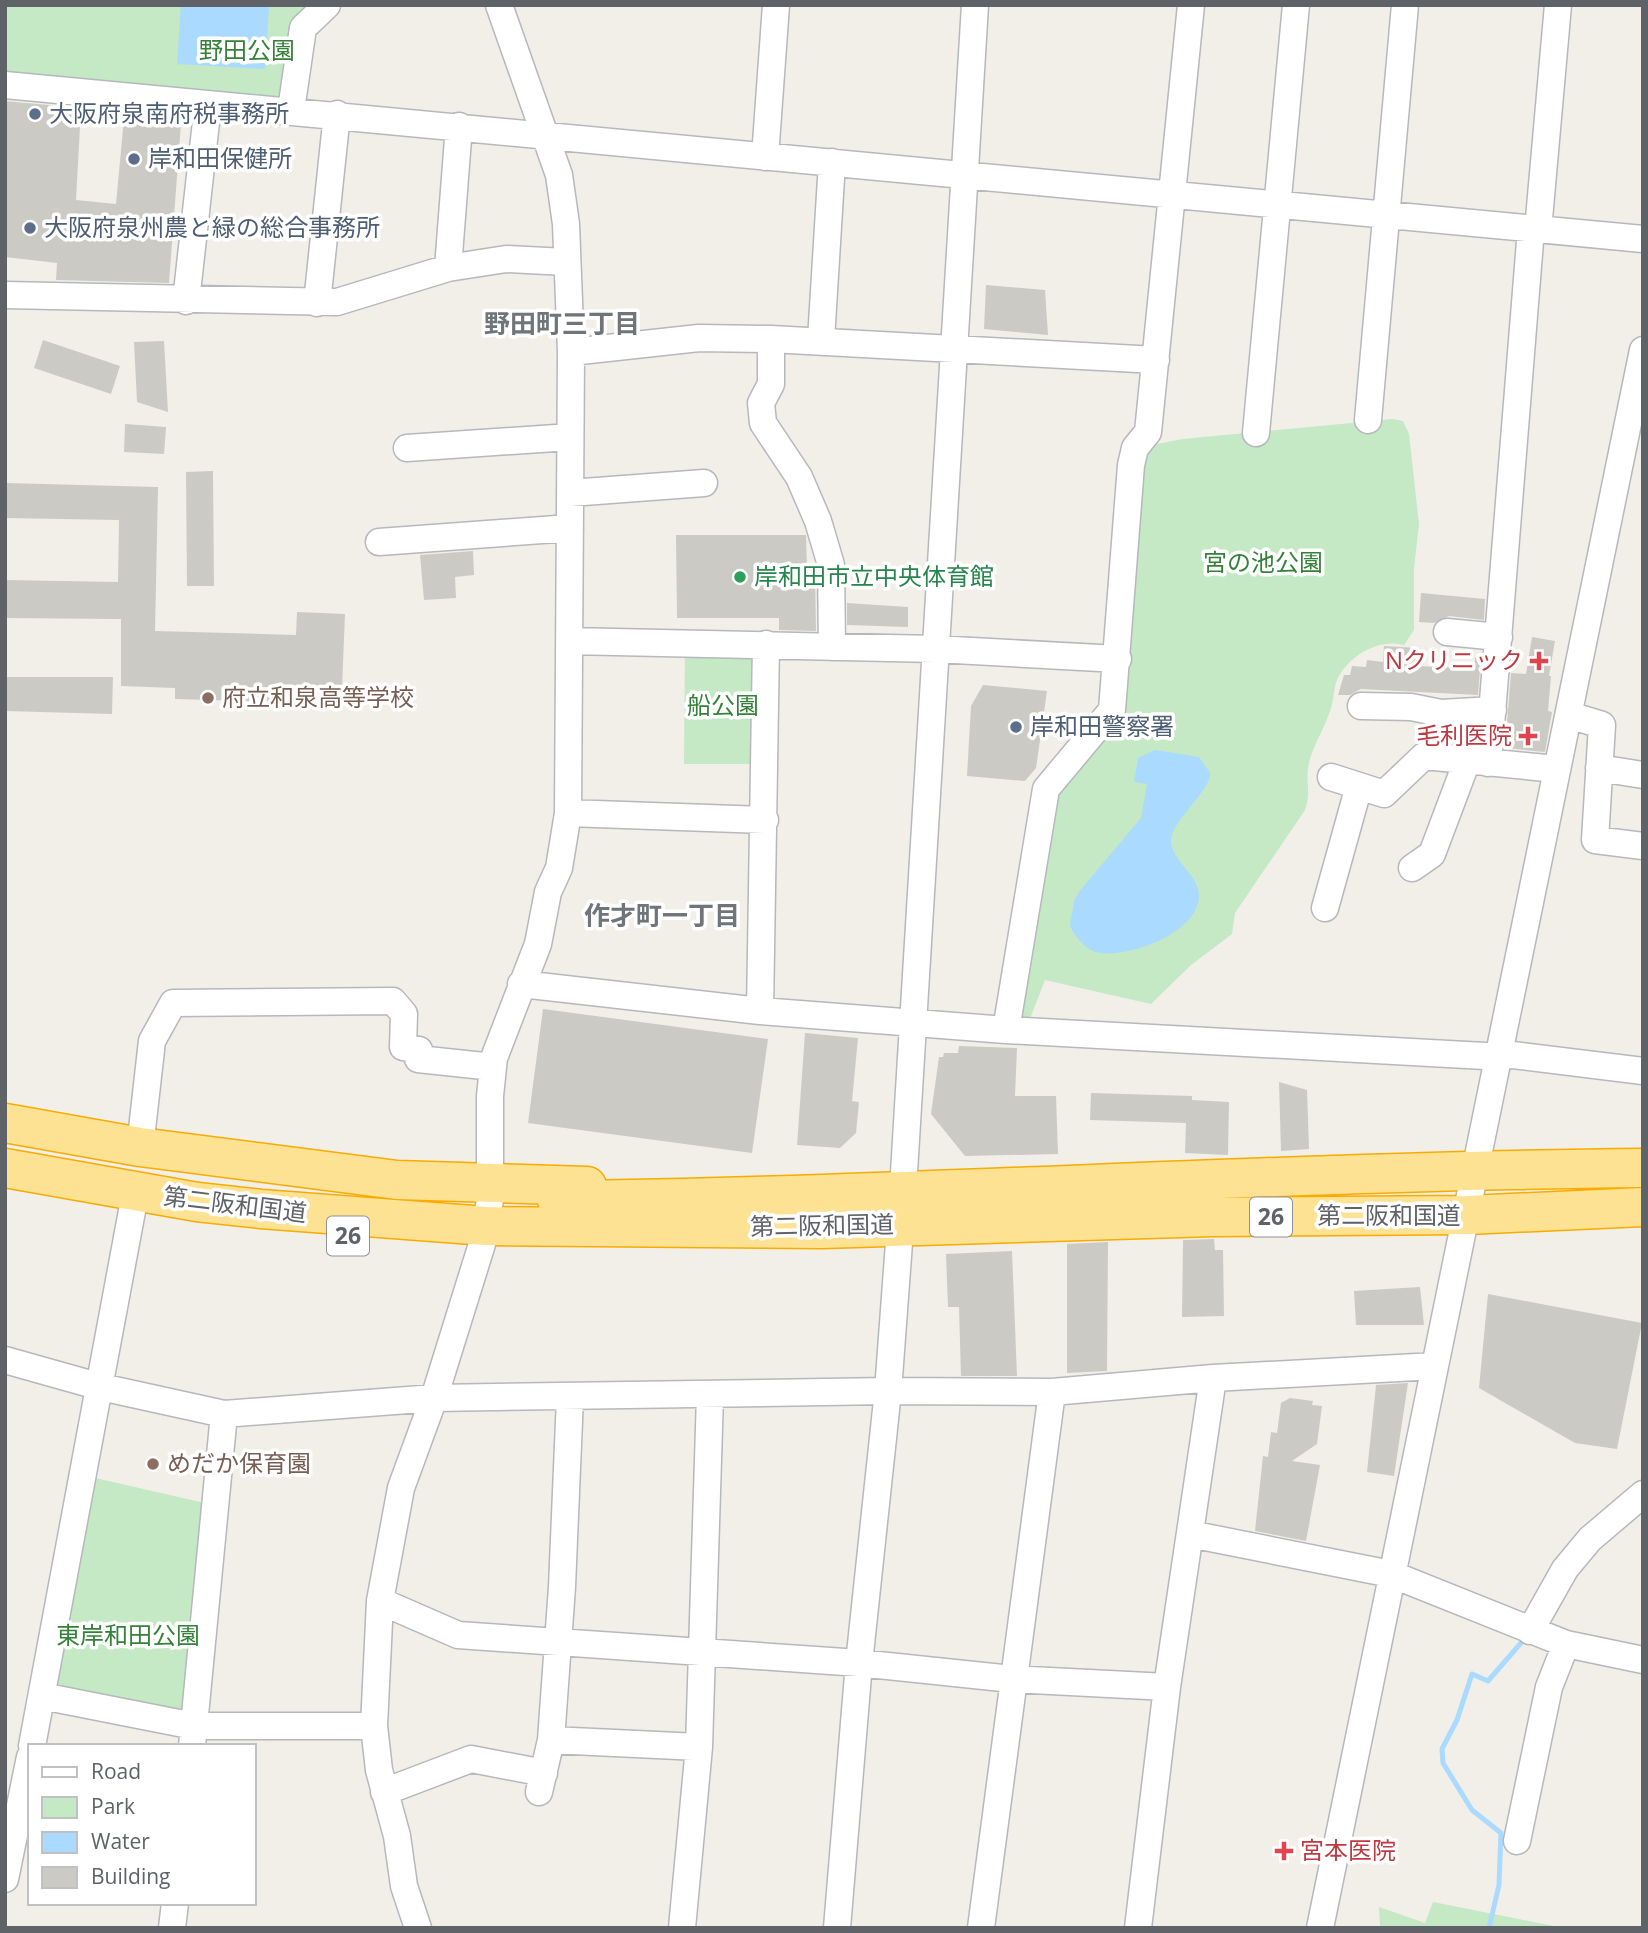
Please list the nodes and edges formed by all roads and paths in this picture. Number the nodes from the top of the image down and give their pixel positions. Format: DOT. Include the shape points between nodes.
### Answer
graph roads {
  1 [pos="327,5"];
  2 [pos="499,5"];
  3 [pos="776,5"];
  4 [pos="975,5"];
  5 [pos="1191,5"];
  6 [pos="1296,5"];
  7 [pos="1405,5"];
  8 [pos="1558,5"];
  9 [pos="5,85"];
  10 [pos="208,104"];
  11 [pos="291,110"];
  12 [pos="337,114"];
  13 [pos="459,126"];
  14 [pos="546,135"];
  15 [pos="765,157"];
  16 [pos="832,162"];
  17 [pos="964,177"];
  18 [pos="1171,196"];
  19 [pos="1276,205"];
  20 [pos="1384,215"];
  21 [pos="1535,230"];
  22 [pos="1643,239"];
  23 [pos="566,262"];
  24 [pos="448,268"];
  25 [pos="5,295"];
  26 [pos="186,301"];
  27 [pos="317,303"];
  28 [pos="771,339"];
  29 [pos="821,340"];
  30 [pos="954,348"];
  31 [pos="1643,350"];
  32 [pos="571,352"];
  33 [pos="1156,360"];
  34 [pos="1368,420"];
  35 [pos="1256,433"];
  36 [pos="570,437"];
  37 [pos="407,448"];
  38 [pos="704,483"];
  39 [pos="570,493"];
  40 [pos="570,528"];
  41 [pos="379,542"];
  42 [pos="1447,632"];
  43 [pos="1499,637"];
  44 [pos="569,641"];
  45 [pos="766,644"];
  46 [pos="832,647"];
  47 [pos="936,649"];
  48 [pos="1118,659"];
  49 [pos="1361,706"];
  50 [pos="1493,710"];
  51 [pos="1569,715"];
  52 [pos="1478,762"];
  53 [pos="1599,768"];
  54 [pos="1556,769"];
  55 [pos="1643,775"];
  56 [pos="1331,778"];
  57 [pos="1359,786"];
  58 [pos="568,813"];
  59 [pos="765,820"];
  60 [pos="1643,846"];
  61 [pos="1412,868"];
  62 [pos="1325,908"];
  63 [pos="521,984"];
  64 [pos="760,1011"];
  65 [pos="913,1022"];
  66 [pos="1006,1030"];
  67 [pos="1498,1057"];
  68 [pos="493,1067"];
  69 [pos="1643,1071"];
  70 [pos="5,1123"];
  71 [pos="5,1146"];
  72 [pos="140,1147"];
  73 [pos="5,1168"];
  74 [pos="1643,1168"];
  75 [pos="1477,1170"];
  76 [pos="5,1190"];
  77 [pos="901,1207"];
  78 [pos="1643,1207"];
  79 [pos="132,1211"];
  80 [pos="442,1211"];
  81 [pos="685,1213"];
  82 [pos="487,1214"];
  83 [pos="1468,1215"];
  84 [pos="5,1360"];
  85 [pos="1435,1366"];
  86 [pos="1213,1378"];
  87 [pos="101,1387"];
  88 [pos="888,1391"];
  89 [pos="1052,1392"];
  90 [pos="710,1396"];
  91 [pos="570,1397"];
  92 [pos="434,1398"];
  93 [pos="223,1414"];
  94 [pos="1643,1494"];
  95 [pos="1190,1534"];
  96 [pos="1391,1574"];
  97 [pos="380,1601"];
  98 [pos="1530,1631"];
  99 [pos="559,1640"];
  100 [pos="1566,1644"];
  101 [pos="701,1652"];
  102 [pos="1643,1660"];
  103 [pos="859,1663"];
  104 [pos="1012,1679"];
  105 [pos="1167,1687"];
  106 [pos="42,1696"];
  107 [pos="374,1726"];
  108 [pos="193,1736"];
  109 [pos="551,1740"];
  110 [pos="32,1744"];
  111 [pos="699,1747"];
  112 [pos="28,1767"];
  113 [pos="384,1792"];
  114 [pos="1517,1841"];
  115 [pos="5,1879"];
  116 [pos="175,1905"];
  117 [pos="172,1928"];
  118 [pos="418,1928"];
  119 [pos="682,1928"];
  120 [pos="837,1928"];
  121 [pos="981,1928"];
  122 [pos="1138,1928"];
  123 [pos="1320,1928"];
  1 -- 11 [label="street" via="303,28"];
  2 -- 14 [label="street"];
  3 -- 15 [label="street"];
  4 -- 17 [label="street"];
  5 -- 18 [label="street"];
  6 -- 19 [label="street"];
  7 -- 20 [label="street"];
  8 -- 21 [label="street"];
  9 -- 10 [label="street"];
  10 -- 11 [label="street"];
  10 -- 26 [label="street"];
  11 -- 12 [label="street"];
  12 -- 13 [label="street"];
  12 -- 27 [label="street"];
  13 -- 14 [label="street"];
  13 -- 24 [label="street"];
  14 -- 15 [label="street"];
  14 -- 23 [label="street" via="559,175"];
  15 -- 16 [label="street"];
  16 -- 17 [label="street"];
  16 -- 29 [label="street"];
  17 -- 18 [label="street"];
  17 -- 30 [label="street"];
  18 -- 19 [label="street"];
  18 -- 33 [label="street"];
  19 -- 20 [label="street"];
  19 -- 35 [label="street"];
  20 -- 21 [label="street"];
  20 -- 34 [label="street"];
  21 -- 22 [label="street"];
  21 -- 43 [label="street"];
  23 -- 24 [label="street" via="506,259"];
  23 -- 32 [label="street"];
  24 -- 27 [label="street" via="337,302"];
  25 -- 26 [label="street"];
  26 -- 27 [label="street"];
  28 -- 29 [label="street"];
  28 -- 32 [label="street" via="699,338"];
  28 -- 46 [label="street" via="771,383 761,404 763,423 799,477 818,521 831,565"];
  29 -- 30 [label="street"];
  30 -- 33 [label="street"];
  30 -- 47 [label="street"];
  31 -- 51 [label="street"];
  32 -- 36 [label="street"];
  33 -- 48 [label="street" via="1148,432 1135,448 1131,465"];
  36 -- 37 [label="street"];
  36 -- 39 [label="street"];
  38 -- 39 [label="street"];
  39 -- 40 [label="street"];
  40 -- 41 [label="street"];
  40 -- 44 [label="street"];
  42 -- 43 [label="street"];
  43 -- 50 [label="street"];
  44 -- 45 [label="street"];
  44 -- 58 [label="street"];
  45 -- 46 [label="street"];
  45 -- 59 [label="street"];
  46 -- 47 [label="street"];
  47 -- 48 [label="street"];
  47 -- 65 [label="street"];
  48 -- 66 [label="street" via="1112,710 1046,789"];
  49 -- 50 [label="street" via="1441,713"];
  50 -- 52 [label="street"];
  51 -- 53 [label="street" via="1602,725"];
  51 -- 54 [label="street"];
  52 -- 54 [label="street"];
  52 -- 57 [label="street" via="1424,757 1384,794"];
  52 -- 61 [label="street" via="1432,854"];
  53 -- 55 [label="street"];
  53 -- 60 [label="street" via="1595,840"];
  54 -- 67 [label="street"];
  56 -- 57 [label="street"];
  57 -- 62 [label="street"];
  58 -- 59 [label="street"];
  58 -- 63 [label="street" via="559,868 548,892 538,944"];
  59 -- 64 [label="street"];
  63 -- 64 [label="street"];
  63 -- 68 [label="street"];
  64 -- 65 [label="street"];
  65 -- 66 [label="street"];
  65 -- 77 [label="street"];
  66 -- 67 [label="street"];
  67 -- 69 [label="street"];
  67 -- 75 [label="street"];
  68 -- 72 [label="street" via="418,1059 419,1050 403,1047 404,1014 393,1001 173,1003 152,1041"];
  68 -- 82 [label="street"];
  70 -- 72 [label="highway, 26"];
  71 -- 80 [label="highway, 第二阪和国道 / 26"];
  72 -- 82 [label="highway, 26" via="397,1180"];
  73 -- 80 [label="highway, 第二阪和国道 / 26" via="197,1202"];
  74 -- 75 [label="highway, 第二阪和国道 / 26"];
  75 -- 77 [label="highway, 第二阪和国道 / 26"];
  75 -- 83 [label="street"];
  76 -- 79 [label="highway, 26"];
  77 -- 81 [label="highway, 第二阪和国道 / 26"];
  77 -- 83 [label="highway, 第二阪和国道 / 26"];
  77 -- 88 [label="street"];
  78 -- 83 [label="highway, 第二阪和国道 / 26"];
  79 -- 82 [label="highway, 26" via="368,1238"];
  79 -- 87 [label="street"];
  80 -- 82 [label="highway, 第二阪和国道 / 26"];
  81 -- 82 [label="highway, 26" via="648,1186"];
  81 -- 82 [label="highway, 26" via="647,1241"];
  82 -- 92 [label="street"];
  83 -- 85 [label="street"];
  84 -- 87 [label="street"];
  85 -- 86 [label="street"];
  85 -- 96 [label="street"];
  86 -- 89 [label="street"];
  86 -- 95 [label="street"];
  87 -- 93 [label="street"];
  87 -- 106 [label="street"];
  88 -- 89 [label="street"];
  88 -- 90 [label="street"];
  88 -- 103 [label="street"];
  89 -- 104 [label="street"];
  90 -- 91 [label="street"];
  90 -- 101 [label="street"];
  91 -- 92 [label="street"];
  91 -- 99 [label="street"];
  92 -- 93 [label="street"];
  92 -- 97 [label="street" via="401,1488"];
  93 -- 108 [label="street"];
  94 -- 98 [label="street" via="1590,1539 1565,1569"];
  95 -- 96 [label="street"];
  95 -- 105 [label="street"];
  96 -- 98 [label="street"];
  96 -- 123 [label="street"];
  97 -- 99 [label="street" via="458,1635"];
  97 -- 107 [label="street"];
  98 -- 100 [label="street"];
  99 -- 101 [label="street"];
  99 -- 109 [label="street"];
  100 -- 102 [label="street"];
  100 -- 114 [label="street" via="1549,1687"];
  101 -- 103 [label="street"];
  101 -- 111 [label="street"];
  103 -- 104 [label="street"];
  103 -- 120 [label="street"];
  104 -- 105 [label="street"];
  104 -- 121 [label="street"];
  105 -- 122 [label="street"];
  106 -- 108 [label="street"];
  106 -- 110 [label="street"];
  107 -- 108 [label="street"];
  107 -- 113 [label="street"];
  109 -- 111 [label="street"];
  109 -- 113 [label="street" via="541,1782 471,1759"];
  111 -- 119 [label="street"];
  112 -- 115 [label="street"];
  113 -- 118 [label="street"];
  116 -- 117 [label="street"];
}
